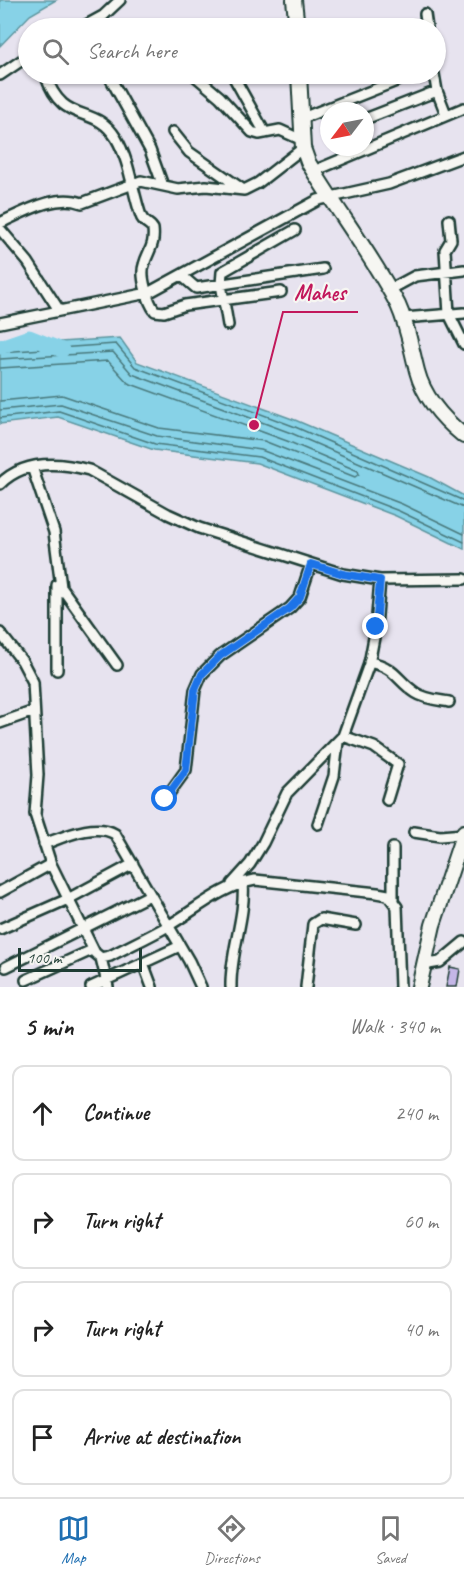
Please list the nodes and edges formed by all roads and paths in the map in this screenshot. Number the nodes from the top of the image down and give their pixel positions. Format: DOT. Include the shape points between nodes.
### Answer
graph roads {
  1 [pos="120,0"];
  2 [pos="294,0"];
  3 [pos="425,14"];
  4 [pos="100,18"];
  5 [pos="296,18"];
  6 [pos="426,18"];
  7 [pos="18,63"];
  8 [pos="0,75"];
  9 [pos="49,84"];
  10 [pos="114,84"];
  11 [pos="205,84"];
  12 [pos="238,84"];
  13 [pos="298,84"];
  14 [pos="389,84"];
  15 [pos="435,84"];
  16 [pos="436,91"];
  17 [pos="464,108"];
  18 [pos="446,114"];
  19 [pos="374,115"];
  20 [pos="300,119"];
  21 [pos="173,132"];
  22 [pos="265,133"];
  23 [pos="302,144"];
  24 [pos="464,156"];
  25 [pos="314,171"];
  26 [pos="162,183"];
  27 [pos="134,184"];
  28 [pos="244,190"];
  29 [pos="328,196"];
  30 [pos="449,220"];
  31 [pos="0,223"];
  32 [pos="0,229"];
  33 [pos="295,230"];
  34 [pos="323,269"];
  35 [pos="464,270"];
  36 [pos="447,274"];
  37 [pos="182,276"];
  38 [pos="220,284"];
  39 [pos="389,290"];
  40 [pos="281,292"];
  41 [pos="148,293"];
  42 [pos="224,300"];
  43 [pos="59,310"];
  44 [pos="464,313"];
  45 [pos="449,314"];
  46 [pos="404,318"];
  47 [pos="0,323"];
  48 [pos="228,326"];
  49 [pos="464,344"];
  50 [pos="464,436"];
  51 [pos="32,466"];
  52 [pos="0,484"];
  53 [pos="311,564"];
  54 [pos="58,575"];
  55 [pos="464,579"];
  56 [pos="380,580"];
  57 [pos="0,633"];
  58 [pos="369,662"];
  59 [pos="117,665"];
  60 [pos="57,670"];
  61 [pos="448,702"];
  62 [pos="34,711"];
  63 [pos="0,723"];
  64 [pos="340,739"];
  65 [pos="165,799"];
  66 [pos="387,800"];
  67 [pos="318,824"];
  68 [pos="414,832"];
  69 [pos="464,833"];
  70 [pos="44,844"];
  71 [pos="393,848"];
  72 [pos="51,864"];
  73 [pos="133,864"];
  74 [pos="243,882"];
  75 [pos="229,886"];
  76 [pos="0,892"];
  77 [pos="150,895"];
  78 [pos="68,899"];
  79 [pos="393,899"];
  80 [pos="356,925"];
  81 [pos="169,926"];
  82 [pos="0,929"];
  83 [pos="82,929"];
  84 [pos="464,942"];
  85 [pos="180,946"];
  86 [pos="92,950"];
  87 [pos="101,958"];
  88 [pos="142,963"];
  89 [pos="423,965"];
  90 [pos="6,967"];
  91 [pos="26,980"];
  92 [pos="106,983"];
  93 [pos="91,987"];
  94 [pos="152,987"];
  95 [pos="201,987"];
  96 [pos="231,987"];
  97 [pos="306,987"];
  98 [pos="400,987"];
  99 [pos="419,987"];
  1 -- 4 [label="street"];
  2 -- 5 [label="highway"];
  3 -- 6 [label="street"];
  7 -- 8 [label="street"];
  9 -- 27 [label="street" via="63,106 92,117 111,132"];
  10 -- 26 [label="street" via="150,150"];
  11 -- 22 [label="street" via="246,128"];
  12 -- 22 [label="street"];
  13 -- 20 [label="highway"];
  14 -- 20 [label="street"];
  15 -- 16 [label="street"];
  16 -- 18 [label="street"];
  16 -- 19 [label="street"];
  17 -- 18 [label="street"];
  18 -- 25 [label="street"];
  20 -- 23 [label="highway"];
  21 -- 28 [label="street" via="189,152"];
  22 -- 23 [label="street" via="280,130"];
  23 -- 25 [label="highway"];
  23 -- 28 [label="street" via="258,183"];
  24 -- 29 [label="street" via="389,184"];
  25 -- 29 [label="highway"];
  26 -- 27 [label="street"];
  26 -- 28 [label="street" via="178,189 206,186"];
  27 -- 31 [label="street" via="82,202 73,199 36,206"];
  27 -- 41 [label="street" via="142,219 153,229 152,252 143,270"];
  29 -- 37 [label="street"];
  29 -- 39 [label="highway"];
  30 -- 36 [label="street"];
  32 -- 43 [label="street" via="28,262"];
  33 -- 38 [label="street" via="225,269"];
  34 -- 38 [label="street"];
  35 -- 36 [label="street"];
  36 -- 39 [label="street" via="415,276"];
  36 -- 45 [label="street"];
  37 -- 38 [label="street" via="196,288"];
  37 -- 41 [label="street"];
  38 -- 42 [label="street"];
  39 -- 46 [label="highway"];
  40 -- 42 [label="street"];
  41 -- 42 [label="street" via="152,306 160,312 185,304"];
  41 -- 43 [label="street"];
  42 -- 48 [label="street"];
  43 -- 47 [label="street"];
  44 -- 45 [label="street"];
  45 -- 46 [label="street"];
  45 -- 49 [label="street"];
  46 -- 50 [label="highway" via="422,386 436,410"];
  51 -- 52 [label="street"];
  51 -- 53 [label="street" via="64,464 89,470 199,528"];
  51 -- 54 [label="street" via="54,532"];
  53 -- 56 [label="street"];
  53 -- 65 [label="street" via="300,597 290,608 220,656 202,674 195,690 186,770"];
  54 -- 59 [label="street" via="65,596"];
  54 -- 60 [label="street"];
  55 -- 56 [label="street"];
  56 -- 58 [label="street"];
  57 -- 62 [label="street" via="31,676"];
  58 -- 61 [label="street" via="392,670 415,693"];
  58 -- 64 [label="street"];
  62 -- 63 [label="street"];
  62 -- 70 [label="street" via="38,775 34,804"];
  64 -- 66 [label="street" via="374,747 398,764"];
  64 -- 67 [label="street" via="334,776"];
  64 -- 75 [label="street" via="287,793 250,864"];
  68 -- 69 [label="street" via="441,836"];
  69 -- 89 [label="highway"];
  70 -- 72 [label="street"];
  70 -- 73 [label="street" via="103,830 120,839"];
  71 -- 79 [label="street"];
  72 -- 76 [label="street"];
  72 -- 78 [label="street"];
  73 -- 77 [label="street"];
  73 -- 78 [label="street"];
  74 -- 75 [label="street"];
  74 -- 79 [label="street" via="377,893"];
  74 -- 96 [label="street" via="243,912 234,949"];
  75 -- 81 [label="street"];
  77 -- 81 [label="street"];
  77 -- 83 [label="street"];
  78 -- 82 [label="street"];
  78 -- 83 [label="street"];
  79 -- 98 [label="street" via="397,907"];
  80 -- 97 [label="street" via="321,919 313,924"];
  81 -- 85 [label="street"];
  81 -- 87 [label="street"];
  83 -- 86 [label="street"];
  83 -- 90 [label="street"];
  84 -- 89 [label="street" via="440,962"];
  85 -- 88 [label="street"];
  85 -- 95 [label="street"];
  86 -- 87 [label="street"];
  86 -- 91 [label="street"];
  87 -- 92 [label="street"];
  88 -- 92 [label="street"];
  88 -- 94 [label="street"];
  89 -- 99 [label="highway"];
  92 -- 93 [label="street"];
}
